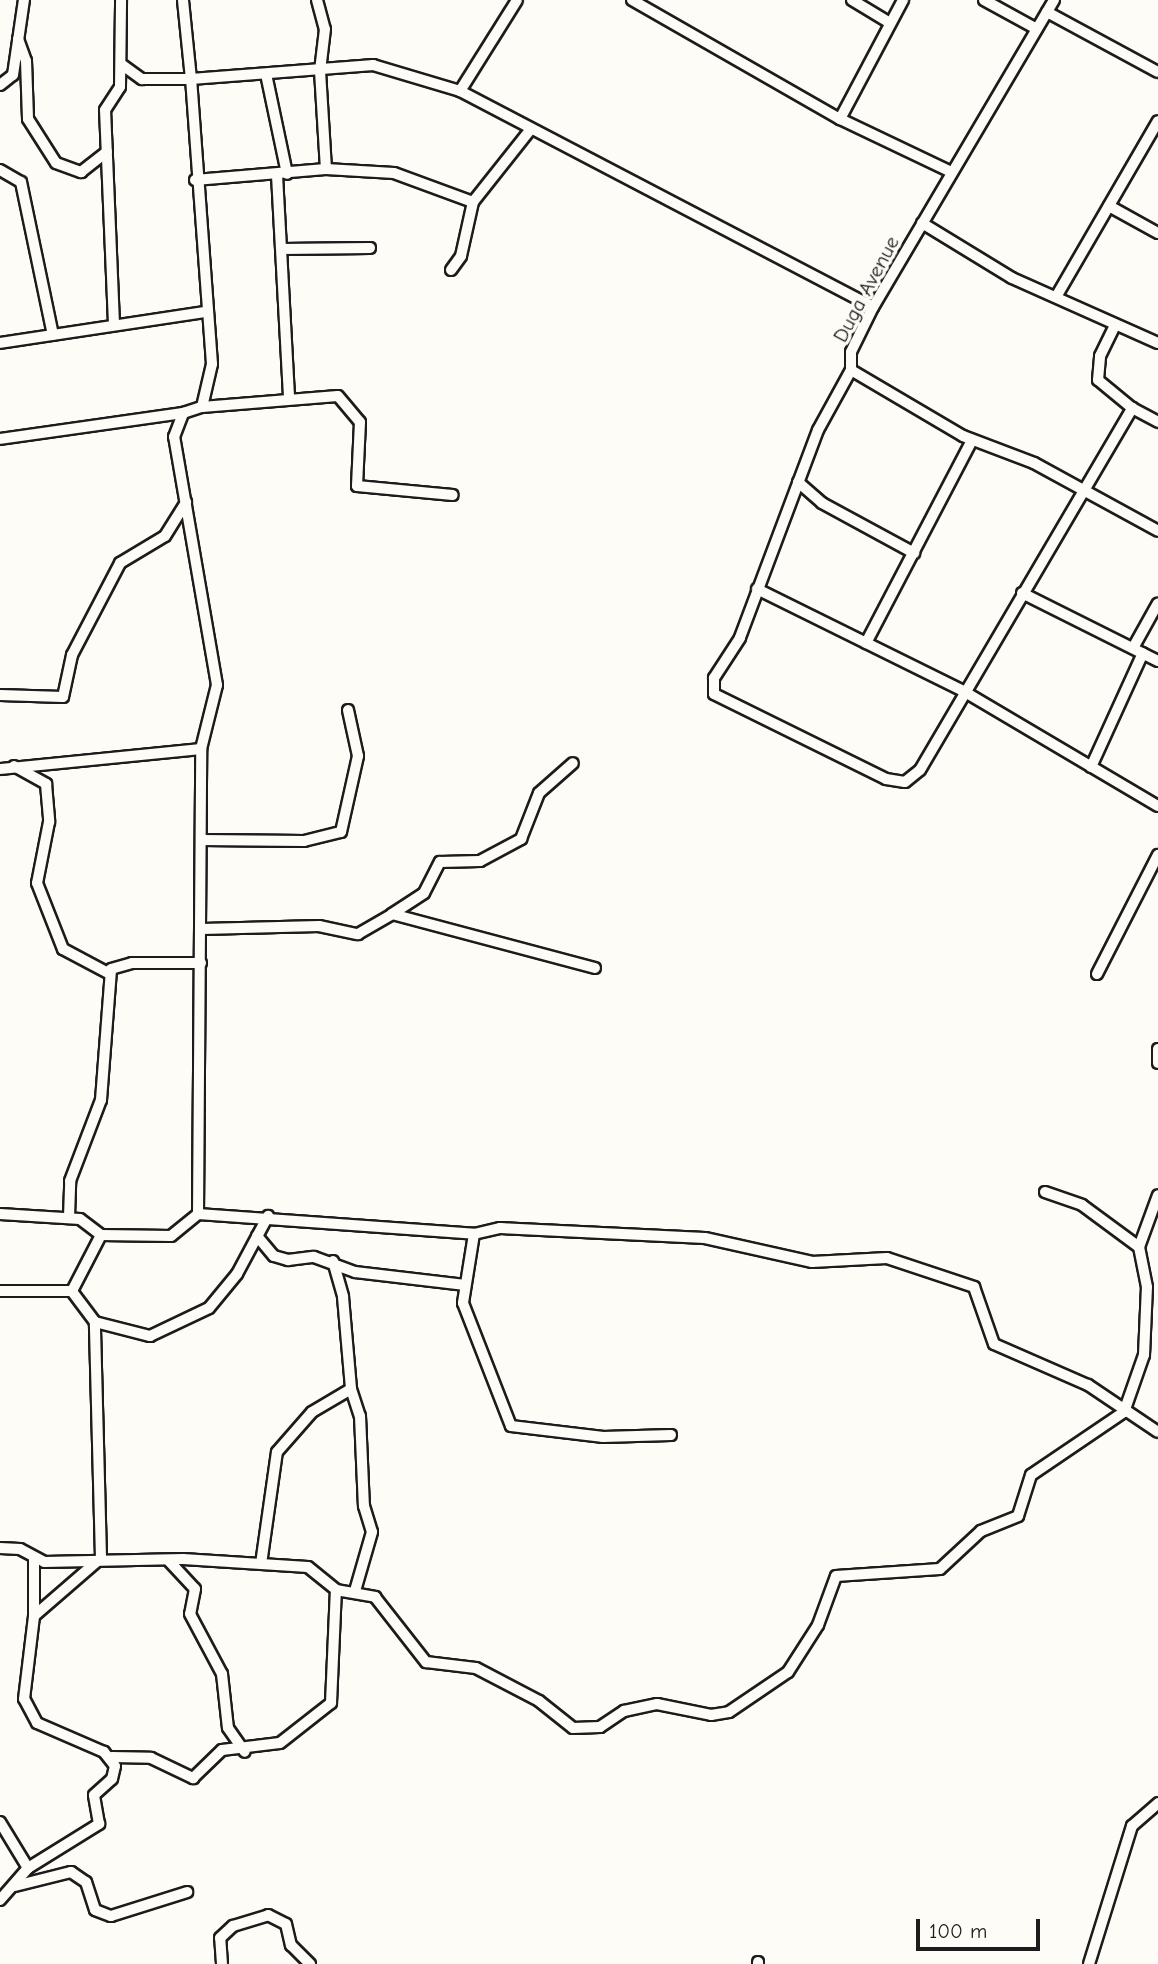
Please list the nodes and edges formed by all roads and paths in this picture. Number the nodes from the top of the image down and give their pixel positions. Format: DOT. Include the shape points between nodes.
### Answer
graph roads {
  1 [pos="34,0"];
  2 [pos="121,0"];
  3 [pos="183,0"];
  4 [pos="317,0"];
  5 [pos="517,0"];
  6 [pos="632,0"];
  7 [pos="852,0"];
  8 [pos="903,0"];
  9 [pos="984,0"];
  10 [pos="1054,0"];
  11 [pos="24,4"];
  12 [pos="1047,12"];
  13 [pos="890,23"];
  14 [pos="1037,29"];
  15 [pos="18,39"];
  16 [pos="121,64"];
  17 [pos="320,71"];
  18 [pos="1158,72"];
  19 [pos="266,74"];
  20 [pos="142,79"];
  21 [pos="191,79"];
  22 [pos="0,85"];
  23 [pos="120,87"];
  24 [pos="460,92"];
  25 [pos="840,119"];
  26 [pos="1158,121"];
  27 [pos="530,130"];
  28 [pos="107,152"];
  29 [pos="326,169"];
  30 [pos="0,170"];
  31 [pos="951,173"];
  32 [pos="282,174"];
  33 [pos="195,180"];
  34 [pos="473,202"];
  35 [pos="1109,206"];
  36 [pos="922,223"];
  37 [pos="1158,233"];
  38 [pos="370,248"];
  39 [pos="282,249"];
  40 [pos="451,270"];
  41 [pos="1056,297"];
  42 [pos="873,306"];
  43 [pos="205,312"];
  44 [pos="114,324"];
  45 [pos="1115,325"];
  46 [pos="53,335"];
  47 [pos="0,343"];
  48 [pos="1158,343"];
  49 [pos="851,370"];
  50 [pos="289,398"];
  51 [pos="202,407"];
  52 [pos="1132,408"];
  53 [pos="183,412"];
  54 [pos="1158,422"];
  55 [pos="0,439"];
  56 [pos="972,440"];
  57 [pos="798,482"];
  58 [pos="1081,488"];
  59 [pos="453,495"];
  60 [pos="186,502"];
  61 [pos="1158,531"];
  62 [pos="914,553"];
  63 [pos="757,589"];
  64 [pos="1022,593"];
  65 [pos="1158,603"];
  66 [pos="866,643"];
  67 [pos="1138,650"];
  68 [pos="1158,661"];
  69 [pos="965,692"];
  70 [pos="0,695"];
  71 [pos="348,710"];
  72 [pos="201,749"];
  73 [pos="573,763"];
  74 [pos="14,766"];
  75 [pos="1091,767"];
  76 [pos="0,769"];
  77 [pos="1158,806"];
  78 [pos="202,840"];
  79 [pos="1158,855"];
  80 [pos="392,914"];
  81 [pos="202,929"];
  82 [pos="201,964"];
  83 [pos="595,968"];
  84 [pos="110,974"];
  85 [pos="1097,974"];
  86 [pos="1158,1049"];
  87 [pos="1158,1063"];
  88 [pos="1045,1192"];
  89 [pos="1158,1195"];
  90 [pos="0,1214"];
  91 [pos="198,1214"];
  92 [pos="268,1216"];
  93 [pos="69,1217"];
  94 [pos="474,1234"];
  95 [pos="101,1235"];
  96 [pos="257,1236"];
  97 [pos="1139,1247"];
  98 [pos="332,1261"];
  99 [pos="465,1286"];
  100 [pos="0,1291"];
  101 [pos="72,1291"];
  102 [pos="95,1322"];
  103 [pos="351,1389"];
  104 [pos="1124,1412"];
  105 [pos="1158,1432"];
  106 [pos="671,1435"];
  107 [pos="0,1548"];
  108 [pos="34,1558"];
  109 [pos="101,1558"];
  110 [pos="169,1561"];
  111 [pos="261,1564"];
  112 [pos="336,1590"];
  113 [pos="355,1591"];
  114 [pos="34,1616"];
  115 [pos="245,1752"];
  116 [pos="112,1757"];
  117 [pos="1158,1803"];
  118 [pos="0,1822"];
  119 [pos="28,1868"];
  120 [pos="15,1886"];
  121 [pos="187,1892"];
  122 [pos="0,1900"];
  123 [pos="222,1964"];
  124 [pos="310,1964"];
  125 [pos="1090,1964"];
  1 -- 11 [label="street"];
  2 -- 16 [label="street"];
  3 -- 21 [label="street"];
  4 -- 17 [label="street" via="325,29"];
  5 -- 24 [label="street"];
  6 -- 25 [label="street"];
  7 -- 13 [label="street"];
  8 -- 13 [label="street"];
  9 -- 14 [label="street"];
  10 -- 12 [label="street, Duga Avenue"];
  11 -- 15 [label="street"];
  12 -- 14 [label="street, Duga Avenue"];
  12 -- 18 [label="street"];
  13 -- 25 [label="street"];
  14 -- 31 [label="street, Duga Avenue"];
  15 -- 22 [label="street" via="13,75"];
  15 -- 28 [label="street" via="29,79 28,119 56,163 81,172"];
  16 -- 20 [label="street"];
  16 -- 23 [label="street"];
  17 -- 19 [label="street"];
  17 -- 24 [label="street" via="373,65"];
  17 -- 29 [label="street"];
  19 -- 21 [label="street"];
  19 -- 32 [label="street"];
  20 -- 21 [label="street"];
  20 -- 23 [label="street"];
  21 -- 33 [label="street"];
  23 -- 28 [label="street" via="105,110"];
  24 -- 27 [label="street"];
  25 -- 31 [label="street"];
  26 -- 35 [label="street"];
  27 -- 34 [label="street"];
  27 -- 42 [label="street"];
  28 -- 44 [label="street"];
  29 -- 32 [label="street"];
  29 -- 34 [label="street" via="411,174"];
  30 -- 46 [label="street" via="21,182"];
  31 -- 36 [label="street, Duga Avenue"];
  32 -- 33 [label="street"];
  32 -- 39 [label="street"];
  33 -- 43 [label="street"];
  34 -- 40 [label="street" via="461,256"];
  35 -- 37 [label="street"];
  35 -- 41 [label="street"];
  36 -- 41 [label="street"];
  36 -- 42 [label="street, Duga Avenue"];
  38 -- 39 [label="street"];
  39 -- 50 [label="street"];
  41 -- 45 [label="street"];
  42 -- 49 [label="street, Duga Avenue" via="851,352"];
  43 -- 44 [label="street"];
  43 -- 51 [label="street" via="212,364"];
  44 -- 46 [label="street"];
  45 -- 48 [label="street"];
  45 -- 52 [label="street" via="1100,355 1098,380"];
  46 -- 47 [label="street"];
  49 -- 56 [label="street, Duga Avenue"];
  49 -- 57 [label="street"];
  50 -- 51 [label="street"];
  50 -- 59 [label="street" via="328,395 348,401 360,422 357,486"];
  51 -- 53 [label="street"];
  52 -- 54 [label="street"];
  52 -- 58 [label="street"];
  53 -- 55 [label="street"];
  53 -- 60 [label="street" via="174,438"];
  56 -- 58 [label="street, Duga Avenue"];
  56 -- 62 [label="street"];
  57 -- 62 [label="street" via="822,503"];
  57 -- 63 [label="street"];
  58 -- 61 [label="street, Duga Avenue"];
  58 -- 64 [label="street"];
  60 -- 70 [label="street" via="165,536 120,562 72,655 63,697"];
  60 -- 72 [label="street" via="217,685"];
  62 -- 66 [label="street"];
  63 -- 66 [label="street"];
  63 -- 69 [label="street" via="740,638 714,678 715,694 725,704 886,779 905,782 920,770"];
  64 -- 67 [label="street"];
  64 -- 69 [label="street"];
  65 -- 67 [label="street"];
  66 -- 69 [label="street"];
  67 -- 68 [label="street"];
  67 -- 75 [label="street"];
  69 -- 75 [label="street"];
  71 -- 78 [label="street" via="358,756 341,832 304,841"];
  72 -- 74 [label="street"];
  72 -- 78 [label="street"];
  73 -- 80 [label="street" via="539,793 521,839 480,861 440,862 424,893"];
  74 -- 76 [label="street"];
  74 -- 84 [label="street" via="46,784 48,822 37,883 63,949"];
  75 -- 77 [label="street"];
  78 -- 81 [label="street"];
  79 -- 85 [label="street"];
  80 -- 81 [label="street" via="358,934 319,926"];
  80 -- 83 [label="street"];
  81 -- 82 [label="street"];
  82 -- 84 [label="street" via="132,963 115,966"];
  82 -- 91 [label="street"];
  84 -- 93 [label="street" via="101,1100 70,1181"];
  86 -- 87 [label="street"];
  88 -- 97 [label="street" via="1082,1205"];
  89 -- 97 [label="street"];
  90 -- 93 [label="street"];
  91 -- 92 [label="street"];
  91 -- 95 [label="street" via="172,1236"];
  92 -- 94 [label="street"];
  92 -- 96 [label="street"];
  93 -- 95 [label="street"];
  94 -- 99 [label="street"];
  94 -- 104 [label="street" via="500,1227 705,1238 813,1262 887,1258 936,1270 974,1287 994,1344 1088,1385"];
  95 -- 101 [label="street"];
  96 -- 98 [label="street" via="274,1256"];
  96 -- 102 [label="street" via="209,1308 150,1336"];
  97 -- 104 [label="street" via="1147,1287 1144,1355"];
  98 -- 99 [label="street" via="355,1272"];
  98 -- 103 [label="street" via="343,1297"];
  99 -- 106 [label="street" via="463,1303 511,1426 603,1437"];
  100 -- 101 [label="street"];
  101 -- 102 [label="street"];
  102 -- 109 [label="street"];
  103 -- 111 [label="street" via="312,1412 277,1452"];
  103 -- 113 [label="street" via="360,1416 362,1494 372,1532"];
  104 -- 105 [label="street"];
  104 -- 113 [label="street" via="1031,1475 1018,1516 981,1531 940,1569 836,1576 818,1625 788,1672 729,1712 711,1715 657,1704 624,1711 600,1727 573,1728 539,1701 476,1668 426,1662 387,1607"];
  107 -- 108 [label="street" via="20,1549"];
  108 -- 109 [label="street" via="64,1563"];
  108 -- 114 [label="street"];
  109 -- 110 [label="street"];
  109 -- 114 [label="street"];
  110 -- 111 [label="street"];
  110 -- 115 [label="street" via="195,1589 190,1614 222,1674 228,1728"];
  111 -- 112 [label="street" via="309,1567"];
  112 -- 113 [label="street"];
  112 -- 115 [label="street" via="331,1703 280,1743"];
  114 -- 116 [label="street" via="24,1682 30,1715"];
  115 -- 116 [label="street" via="222,1750 193,1778 151,1758"];
  116 -- 119 [label="street" via="112,1779 94,1795 99,1824"];
  117 -- 125 [label="street" via="1132,1826"];
  118 -- 119 [label="street"];
  119 -- 120 [label="street"];
  120 -- 121 [label="street" via="71,1872 86,1882 95,1910 111,1916"];
  120 -- 122 [label="street"];
  123 -- 124 [label="street" via="220,1938 233,1926 268,1915 286,1924 288,1939"];
}
